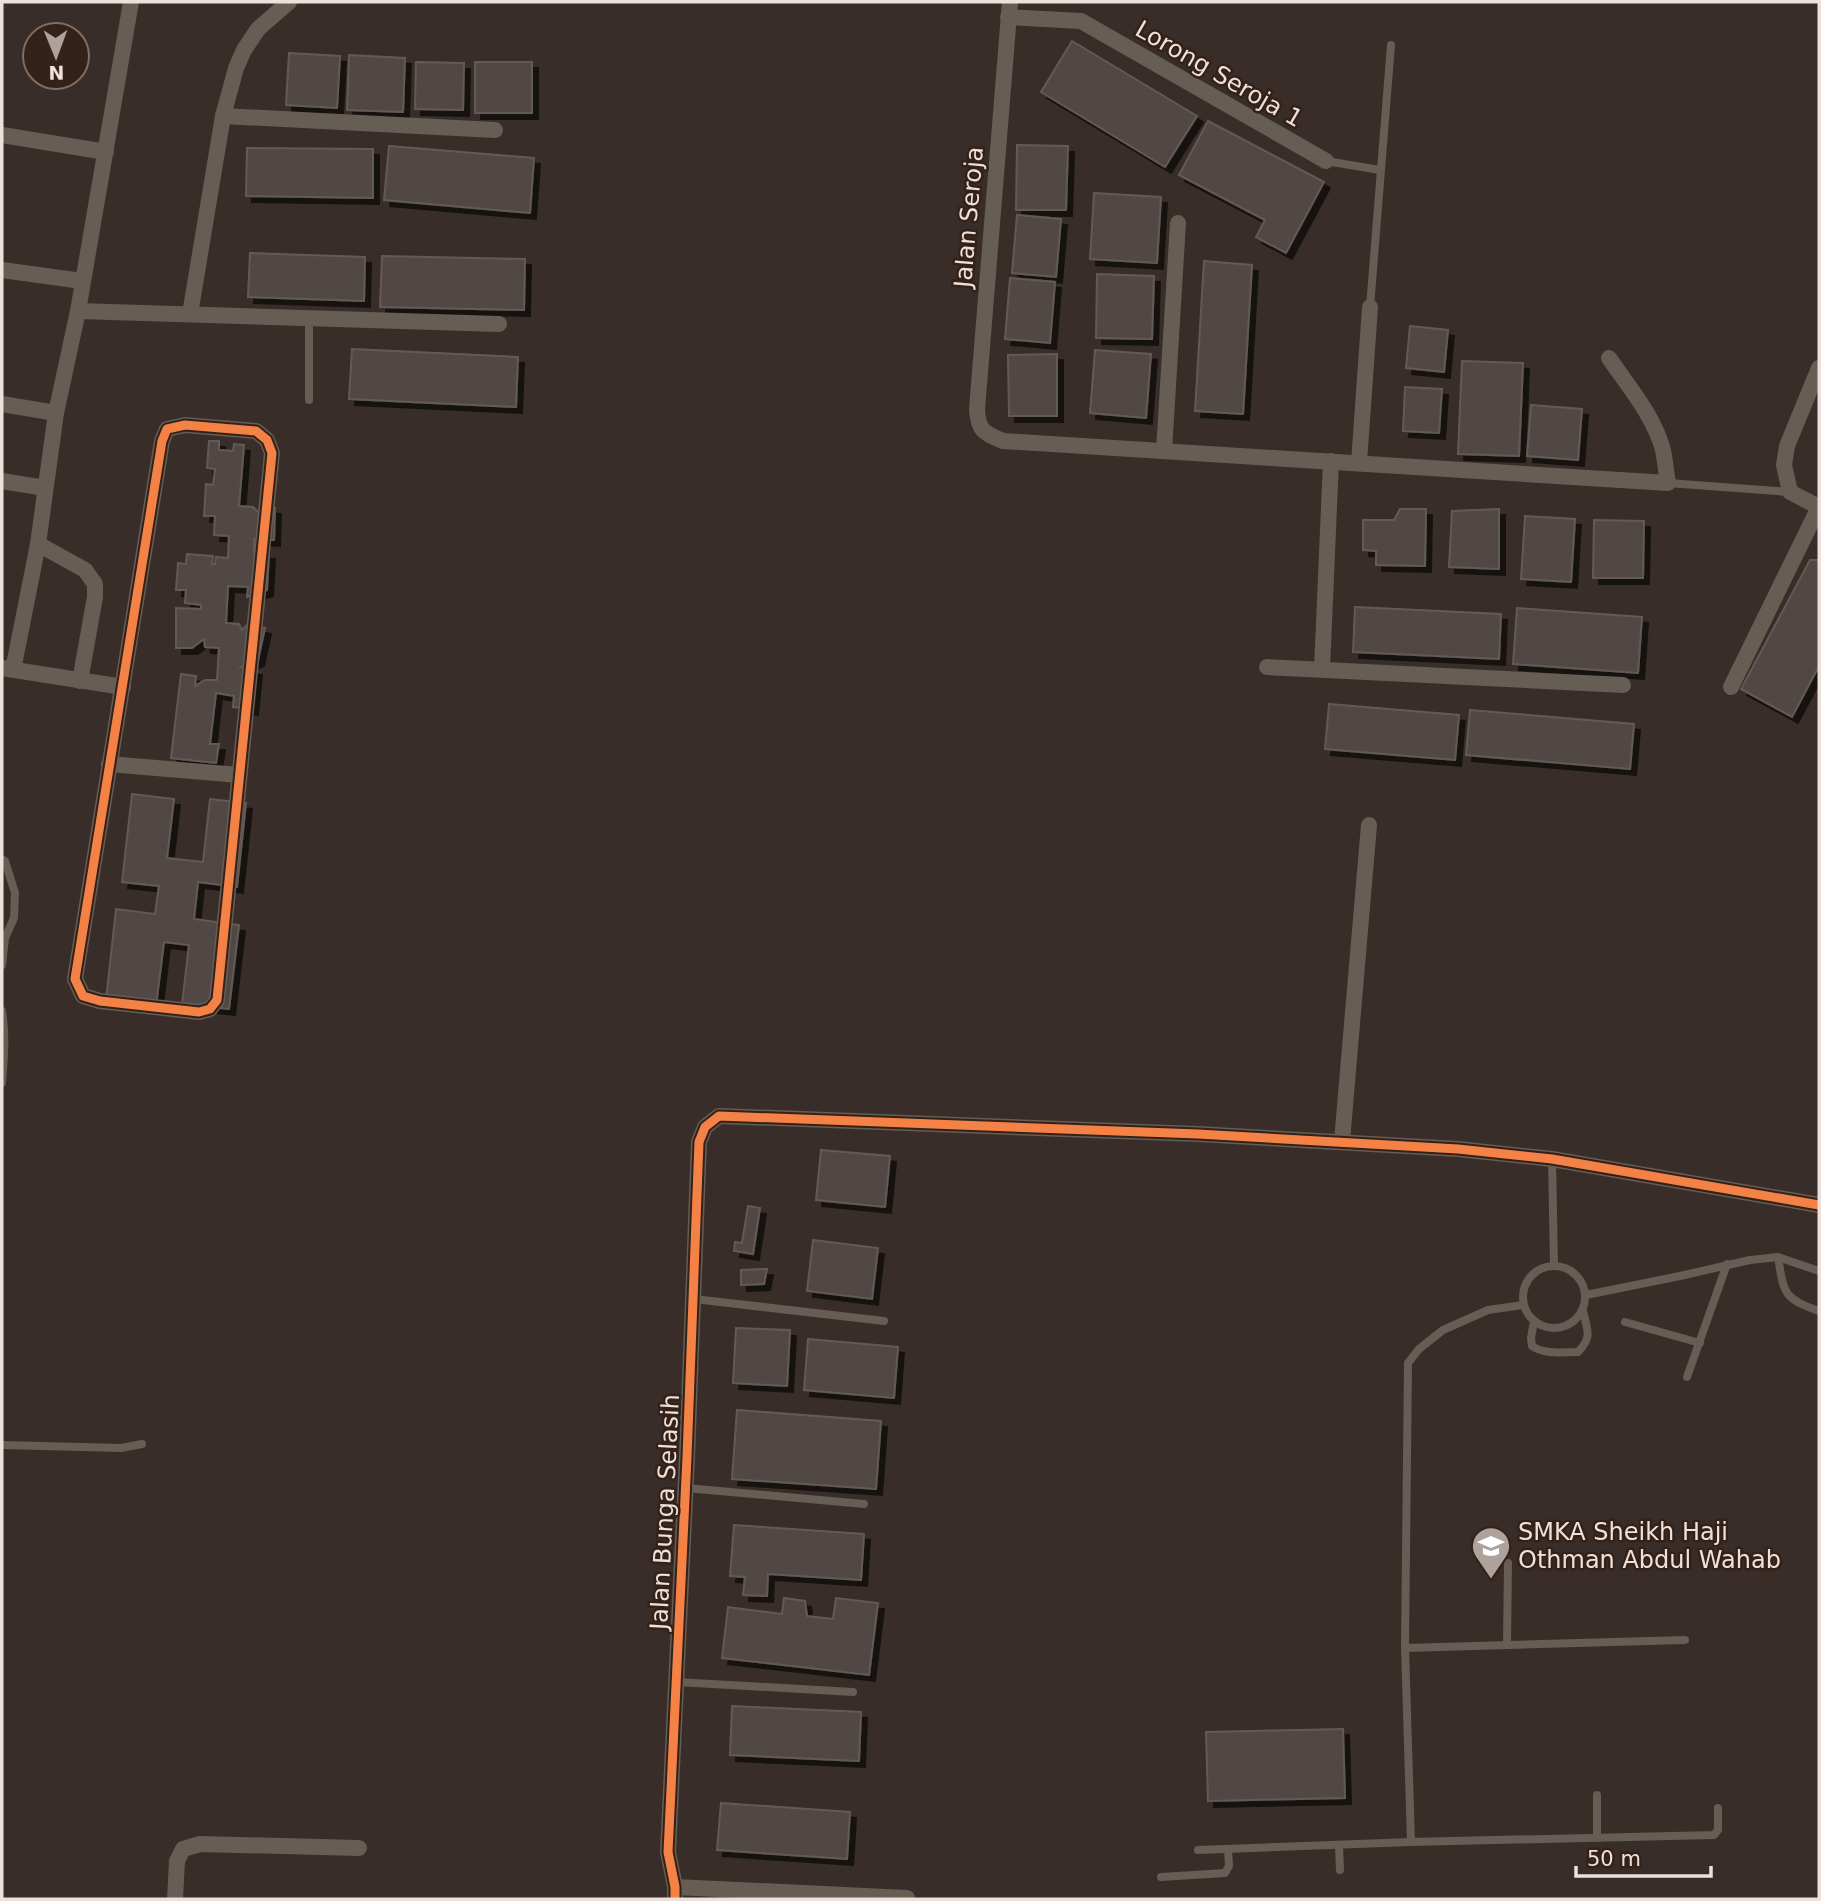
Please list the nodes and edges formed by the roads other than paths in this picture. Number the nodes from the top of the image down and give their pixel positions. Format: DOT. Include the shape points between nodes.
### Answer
graph roads {
  1 [pos="131,2"];
  2 [pos="289,2"];
  3 [pos="1009,9"];
  4 [pos="1391,45"];
  5 [pos="223,116"];
  6 [pos="495,130"];
  7 [pos="2,135"];
  8 [pos="106,152"];
  9 [pos="1326,161"];
  10 [pos="1380,170"];
  11 [pos="1178,223"];
  12 [pos="2,270"];
  13 [pos="82,281"];
  14 [pos="1370,307"];
  15 [pos="78,311"];
  16 [pos="190,314"];
  17 [pos="309,319"];
  18 [pos="499,324"];
  19 [pos="1609,358"];
  20 [pos="1819,368"];
  21 [pos="309,400"];
  22 [pos="2,404"];
  23 [pos="56,413"];
  24 [pos="1164,451"];
  25 [pos="1331,461"];
  26 [pos="1359,463"];
  27 [pos="2,481"];
  28 [pos="1668,483"];
  29 [pos="46,488"];
  30 [pos="1790,492"];
  31 [pos="1819,507"];
  32 [pos="38,544"];
  33 [pos="1267,667"];
  34 [pos="7,669"];
  35 [pos="1322,669"];
  36 [pos="80,681"];
  37 [pos="1623,685"];
  38 [pos="123,687"];
  39 [pos="1731,687"];
  40 [pos="109,764"];
  41 [pos="239,775"];
  42 [pos="1369,825"];
  43 [pos="2,859"];
  44 [pos="2,965"];
  45 [pos="2,1011"];
  46 [pos="2,1083"];
  47 [pos="1342,1141"];
  48 [pos="1552,1159"];
  49 [pos="1819,1206"];
  50 [pos="1778,1257"];
  51 [pos="1554,1265"];
  52 [pos="1727,1265"];
  53 [pos="1819,1271"];
  54 [pos="1586,1294"];
  55 [pos="694,1299"];
  56 [pos="1523,1305"];
  57 [pos="1583,1311"];
  58 [pos="1819,1311"];
  59 [pos="884,1321"];
  60 [pos="1534,1321"];
  61 [pos="1625,1322"];
  62 [pos="1700,1343"];
  63 [pos="1687,1377"];
  64 [pos="142,1444"];
  65 [pos="2,1445"];
  66 [pos="686,1488"];
  67 [pos="863,1504"];
  68 [pos="1508,1563"];
  69 [pos="1685,1640"];
  70 [pos="1507,1645"];
  71 [pos="1405,1648"];
  72 [pos="677,1682"];
  73 [pos="853,1692"];
  74 [pos="1597,1795"];
  75 [pos="1718,1808"];
  76 [pos="1597,1838"];
  77 [pos="1411,1842"];
  78 [pos="1339,1846"];
  79 [pos="359,1848"];
  80 [pos="1228,1849"];
  81 [pos="1198,1850"];
  82 [pos="1340,1870"];
  83 [pos="1161,1877"];
  84 [pos="675,1893"];
  85 [pos="907,1898"];
  86 [pos="175,1899"];
  1 -- 8 [label="street"];
  2 -- 5 [label="street" via="258,29 244,50"];
  3 -- 9 [label="street, Lorong Seroja 1" via="1081,21"];
  3 -- 24 [label="street, Jalan Seroja" via="978,423 986,434 1003,441"];
  4 -- 10 [label="lane"];
  5 -- 6 [label="street"];
  5 -- 16 [label="street"];
  7 -- 8 [label="street"];
  8 -- 13 [label="street"];
  9 -- 10 [label="lane"];
  10 -- 14 [label="lane"];
  11 -- 24 [label="street"];
  12 -- 13 [label="street"];
  13 -- 15 [label="street"];
  14 -- 26 [label="street"];
  15 -- 16 [label="street"];
  15 -- 23 [label="street"];
  16 -- 17 [label="street"];
  17 -- 18 [label="street"];
  17 -- 21 [label="lane"];
  19 -- 28 [label="street" via="1656,432"];
  20 -- 30 [label="street" via="1787,446 1784,465"];
  22 -- 23 [label="street"];
  23 -- 29 [label="street"];
  24 -- 25 [label="street"];
  25 -- 26 [label="street"];
  25 -- 35 [label="street"];
  26 -- 28 [label="street"];
  27 -- 29 [label="street"];
  28 -- 30 [label="lane"];
  29 -- 32 [label="street"];
  30 -- 31 [label="street"];
  31 -- 39 [label="street"];
  32 -- 34 [label="street"];
  32 -- 36 [label="street" via="85,570 95,584"];
  33 -- 35 [label="street"];
  34 -- 36 [label="street"];
  35 -- 37 [label="street"];
  36 -- 38 [label="street"];
  38 -- 40 [label="street"];
  38 -- 41 [label="street" via="167,429 185,425 256,431 267,440 272,453"];
  40 -- 41 [label="street"];
  40 -- 41 [label="street" via="75,979 83,996 100,1002 199,1012 210,1009 217,1000"];
  42 -- 47 [label="street"];
  43 -- 44 [label="lane" via="15,893"];
  45 -- 46 [label="lane"];
  47 -- 48 [label="street"];
  47 -- 55 [label="street, Jalan Bunga Selasih" via="719,1116 705,1127 699,1143"];
  48 -- 49 [label="street"];
  48 -- 51 [label="lane"];
  50 -- 52 [label="lane"];
  50 -- 53 [label="lane"];
  50 -- 58 [label="lane" via="1790,1299"];
  51 -- 54 [label="lane" via="1570,1269"];
  51 -- 56 [label="lane" via="1529,1278"];
  52 -- 54 [label="lane"];
  52 -- 62 [label="lane"];
  54 -- 57 [label="lane"];
  55 -- 59 [label="lane"];
  55 -- 66 [label="street, Jalan Bunga Selasih"];
  56 -- 60 [label="lane"];
  56 -- 71 [label="lane" via="1488,1310 1443,1330 1408,1363"];
  57 -- 60 [label="lane" via="1570,1325 1551,1329"];
  57 -- 60 [label="lane" via="1589,1336 1578,1352 1550,1352 1532,1346"];
  61 -- 62 [label="lane"];
  62 -- 63 [label="lane"];
  64 -- 65 [label="lane" via="121,1448"];
  66 -- 67 [label="lane"];
  66 -- 72 [label="street, Jalan Bunga Selasih"];
  68 -- 70 [label="lane"];
  69 -- 70 [label="lane"];
  70 -- 71 [label="lane"];
  71 -- 77 [label="lane"];
  72 -- 73 [label="lane"];
  72 -- 84 [label="street, Jalan Bunga Selasih" via="668,1852"];
  74 -- 76 [label="lane"];
  75 -- 76 [label="lane" via="1714,1835"];
  76 -- 77 [label="lane"];
  77 -- 78 [label="lane"];
  78 -- 80 [label="lane"];
  78 -- 82 [label="lane"];
  79 -- 86 [label="street" via="200,1844 183,1849 177,1861"];
  80 -- 81 [label="lane"];
  80 -- 83 [label="lane" via="1225,1873"];
  84 -- 85 [label="street"];
}
